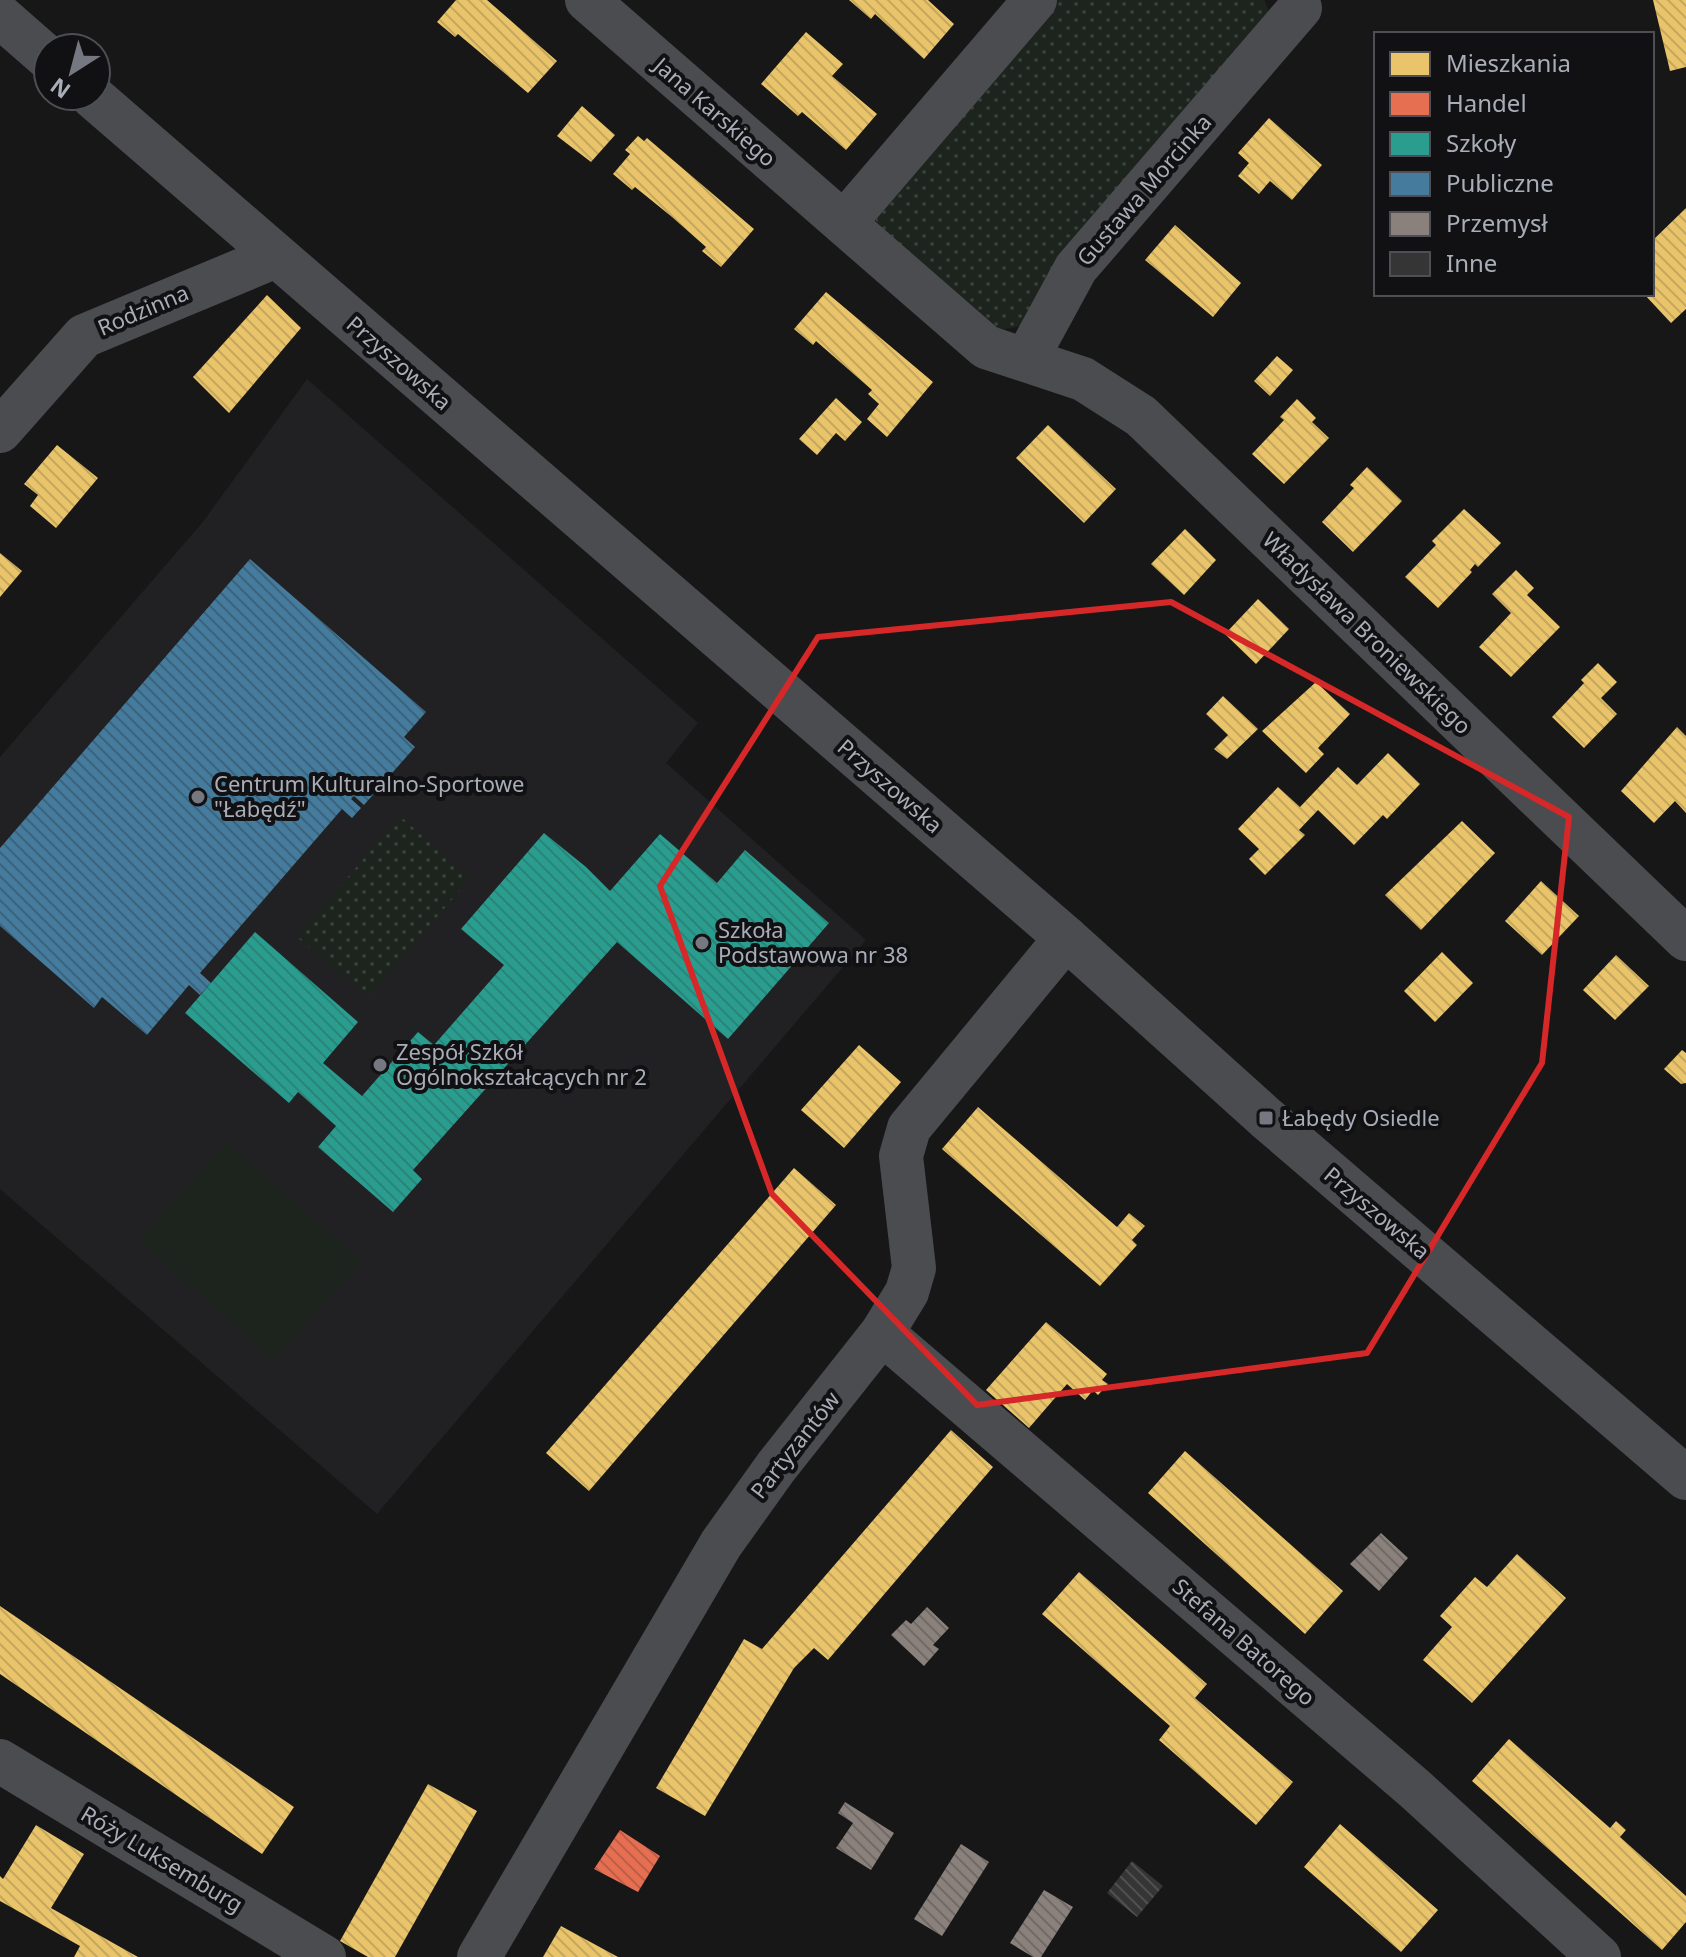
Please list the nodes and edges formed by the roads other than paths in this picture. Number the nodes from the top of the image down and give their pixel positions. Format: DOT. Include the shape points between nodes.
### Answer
graph roads {
  1 [pos="587,0"];
  2 [pos="1035,0"];
  3 [pos="1307,3"];
  4 [pos="0,16"];
  5 [pos="32,44"];
  6 [pos="110,112"];
  7 [pos="844,223"];
  8 [pos="276,256"];
  9 [pos="1026,360"];
  10 [pos="0,431"];
  11 [pos="1066,938"];
  12 [pos="1686,939"];
  13 [pos="882,1333"];
  14 [pos="1686,1478"];
  15 [pos="0,1761"];
  16 [pos="324,1957"];
  17 [pos="479,1957"];
  18 [pos="1599,1957"];
  1 -- 7 [label="street, Jana Karskiego"];
  2 -- 7 [label="street"];
  3 -- 9 [label="street, Gustawa Morcinka" via="1076,268"];
  4 -- 5 [label="street"];
  6 -- 8 [label="street, Przyszowska"];
  7 -- 9 [label="street" via="986,347"];
  8 -- 10 [label="street, Rodzinna" via="84,336"];
  8 -- 11 [label="street, Przyszowska"];
  9 -- 12 [label="street, Władysława Broniewskiego" via="1083,379 1141,416"];
  11 -- 13 [label="street, Partyzantów" via="909,1128 901,1156 914,1268 907,1292"];
  11 -- 14 [label="street, Przyszowska" via="1266,1118"];
  13 -- 17 [label="street, Partyzantów" via="721,1544"];
  13 -- 18 [label="street, Stefana Batorego" via="1403,1779"];
  15 -- 16 [label="street, Róży Luksemburg"];
}
